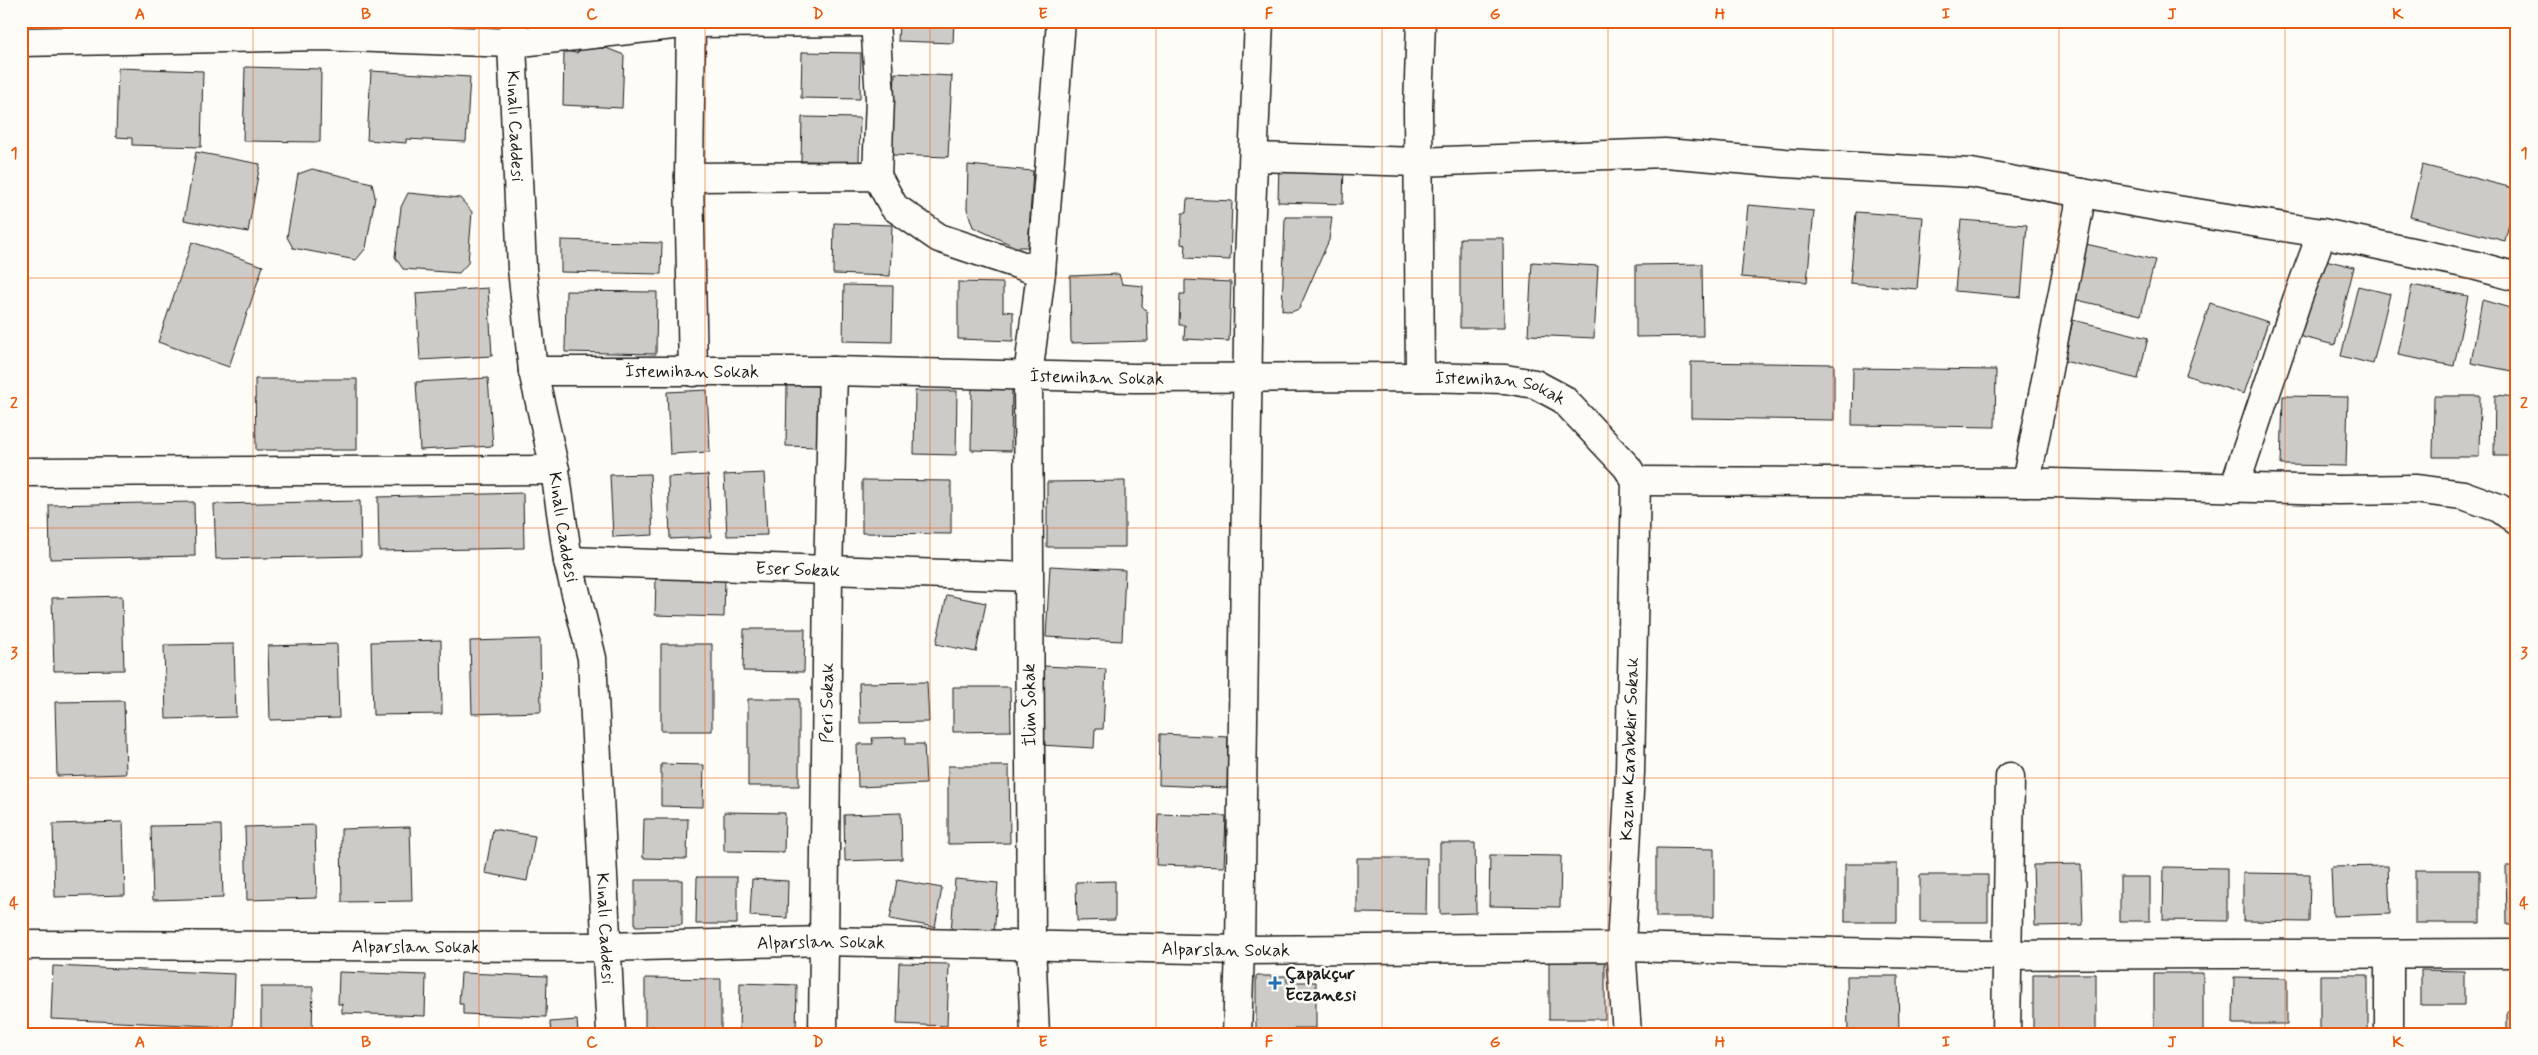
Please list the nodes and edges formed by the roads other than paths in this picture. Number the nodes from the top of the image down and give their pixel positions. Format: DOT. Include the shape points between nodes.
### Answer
graph roads {
  1 [pos="1061,21"];
  2 [pos="1259,21"];
  3 [pos="1421,21"];
  4 [pos="875,22"];
  5 [pos="691,23"];
  6 [pos="105,31"];
  7 [pos="513,32"];
  8 [pos="21,42"];
  9 [pos="1254,156"];
  10 [pos="1418,162"];
  11 [pos="877,176"];
  12 [pos="689,177"];
  13 [pos="2082,193"];
  14 [pos="2322,233"];
  15 [pos="1041,272"];
  16 [pos="2517,277"];
  17 [pos="534,371"];
  18 [pos="834,371"];
  19 [pos="693,372"];
  20 [pos="1028,376"];
  21 [pos="1420,377"];
  22 [pos="1247,378"];
  23 [pos="555,470"];
  24 [pos="21,472"];
  25 [pos="1632,474"];
  26 [pos="2026,483"];
  27 [pos="2234,488"];
  28 [pos="2517,521"];
  29 [pos="568,561"];
  30 [pos="828,568"];
  31 [pos="1028,577"];
  32 [pos="2010,777"];
  33 [pos="824,941"];
  34 [pos="1031,944"];
  35 [pos="21,945"];
  36 [pos="606,947"];
  37 [pos="1621,947"];
  38 [pos="1240,950"];
  39 [pos="2517,953"];
  40 [pos="2007,954"];
  41 [pos="2388,954"];
  42 [pos="611,1034"];
  43 [pos="824,1034"];
  44 [pos="1035,1034"];
  45 [pos="1237,1034"];
  46 [pos="1627,1034"];
  47 [pos="2006,1034"];
  48 [pos="2389,1034"];
  1 -- 15 [label="street, İlim Sokak"];
  2 -- 9 [label="street"];
  3 -- 10 [label="street"];
  4 -- 5 [label="street"];
  4 -- 11 [label="street" via="880,98"];
  5 -- 7 [label="street"];
  5 -- 12 [label="street"];
  6 -- 7 [label="street" via="322,36"];
  6 -- 8 [label="street"];
  7 -- 17 [label="street, Kınalı Caddesi" via="522,269"];
  9 -- 10 [label="street"];
  9 -- 22 [label="street"];
  10 -- 13 [label="street" via="1665,153 1970,173"];
  10 -- 21 [label="street"];
  11 -- 12 [label="street"];
  11 -- 15 [label="street" via="894,207 939,238"];
  12 -- 19 [label="street"];
  13 -- 14 [label="street"];
  13 -- 26 [label="street"];
  14 -- 16 [label="street"];
  14 -- 27 [label="street"];
  15 -- 20 [label="street, İlim Sokak"];
  17 -- 19 [label="street, İstemihan Sokak"];
  17 -- 23 [label="street, Kınalı Caddesi"];
  18 -- 19 [label="street, İstemihan Sokak"];
  18 -- 20 [label="street, İstemihan Sokak"];
  18 -- 30 [label="street, Peri Sokak"];
  20 -- 22 [label="street, İstemihan Sokak"];
  20 -- 31 [label="street, İlim Sokak"];
  21 -- 22 [label="street, İstemihan Sokak"];
  21 -- 25 [label="street, İstemihan Sokak" via="1505,379 1534,384 1563,399"];
  22 -- 38 [label="street"];
  23 -- 24 [label="street"];
  23 -- 29 [label="street, Kınalı Caddesi"];
  25 -- 26 [label="street"];
  25 -- 37 [label="street, Kazım Karabekir Sokak" via="1630,772"];
  26 -- 27 [label="street"];
  27 -- 28 [label="street" via="2415,489 2463,495 2499,508"];
  29 -- 30 [label="street, Eser Sokak"];
  29 -- 36 [label="street, Kınalı Caddesi" via="592,658"];
  30 -- 31 [label="street, Eser Sokak"];
  30 -- 33 [label="street, Peri Sokak"];
  31 -- 34 [label="street, İlim Sokak"];
  32 -- 40 [label="street"];
  33 -- 34 [label="street, Alparslan Sokak"];
  33 -- 36 [label="street, Alparslan Sokak"];
  33 -- 43 [label="street, Peri Sokak"];
  34 -- 38 [label="street, Alparslan Sokak"];
  34 -- 44 [label="street, İlim Sokak"];
  35 -- 36 [label="street, Alparslan Sokak"];
  36 -- 42 [label="street, Kınalı Caddesi"];
  37 -- 38 [label="street, Alparslan Sokak"];
  37 -- 40 [label="street, Alparslan Sokak"];
  37 -- 46 [label="street, Kazım Karabekir Sokak"];
  38 -- 45 [label="street"];
  39 -- 41 [label="street, Alparslan Sokak"];
  40 -- 41 [label="street, Alparslan Sokak"];
  40 -- 47 [label="street"];
  41 -- 48 [label="street"];
}
